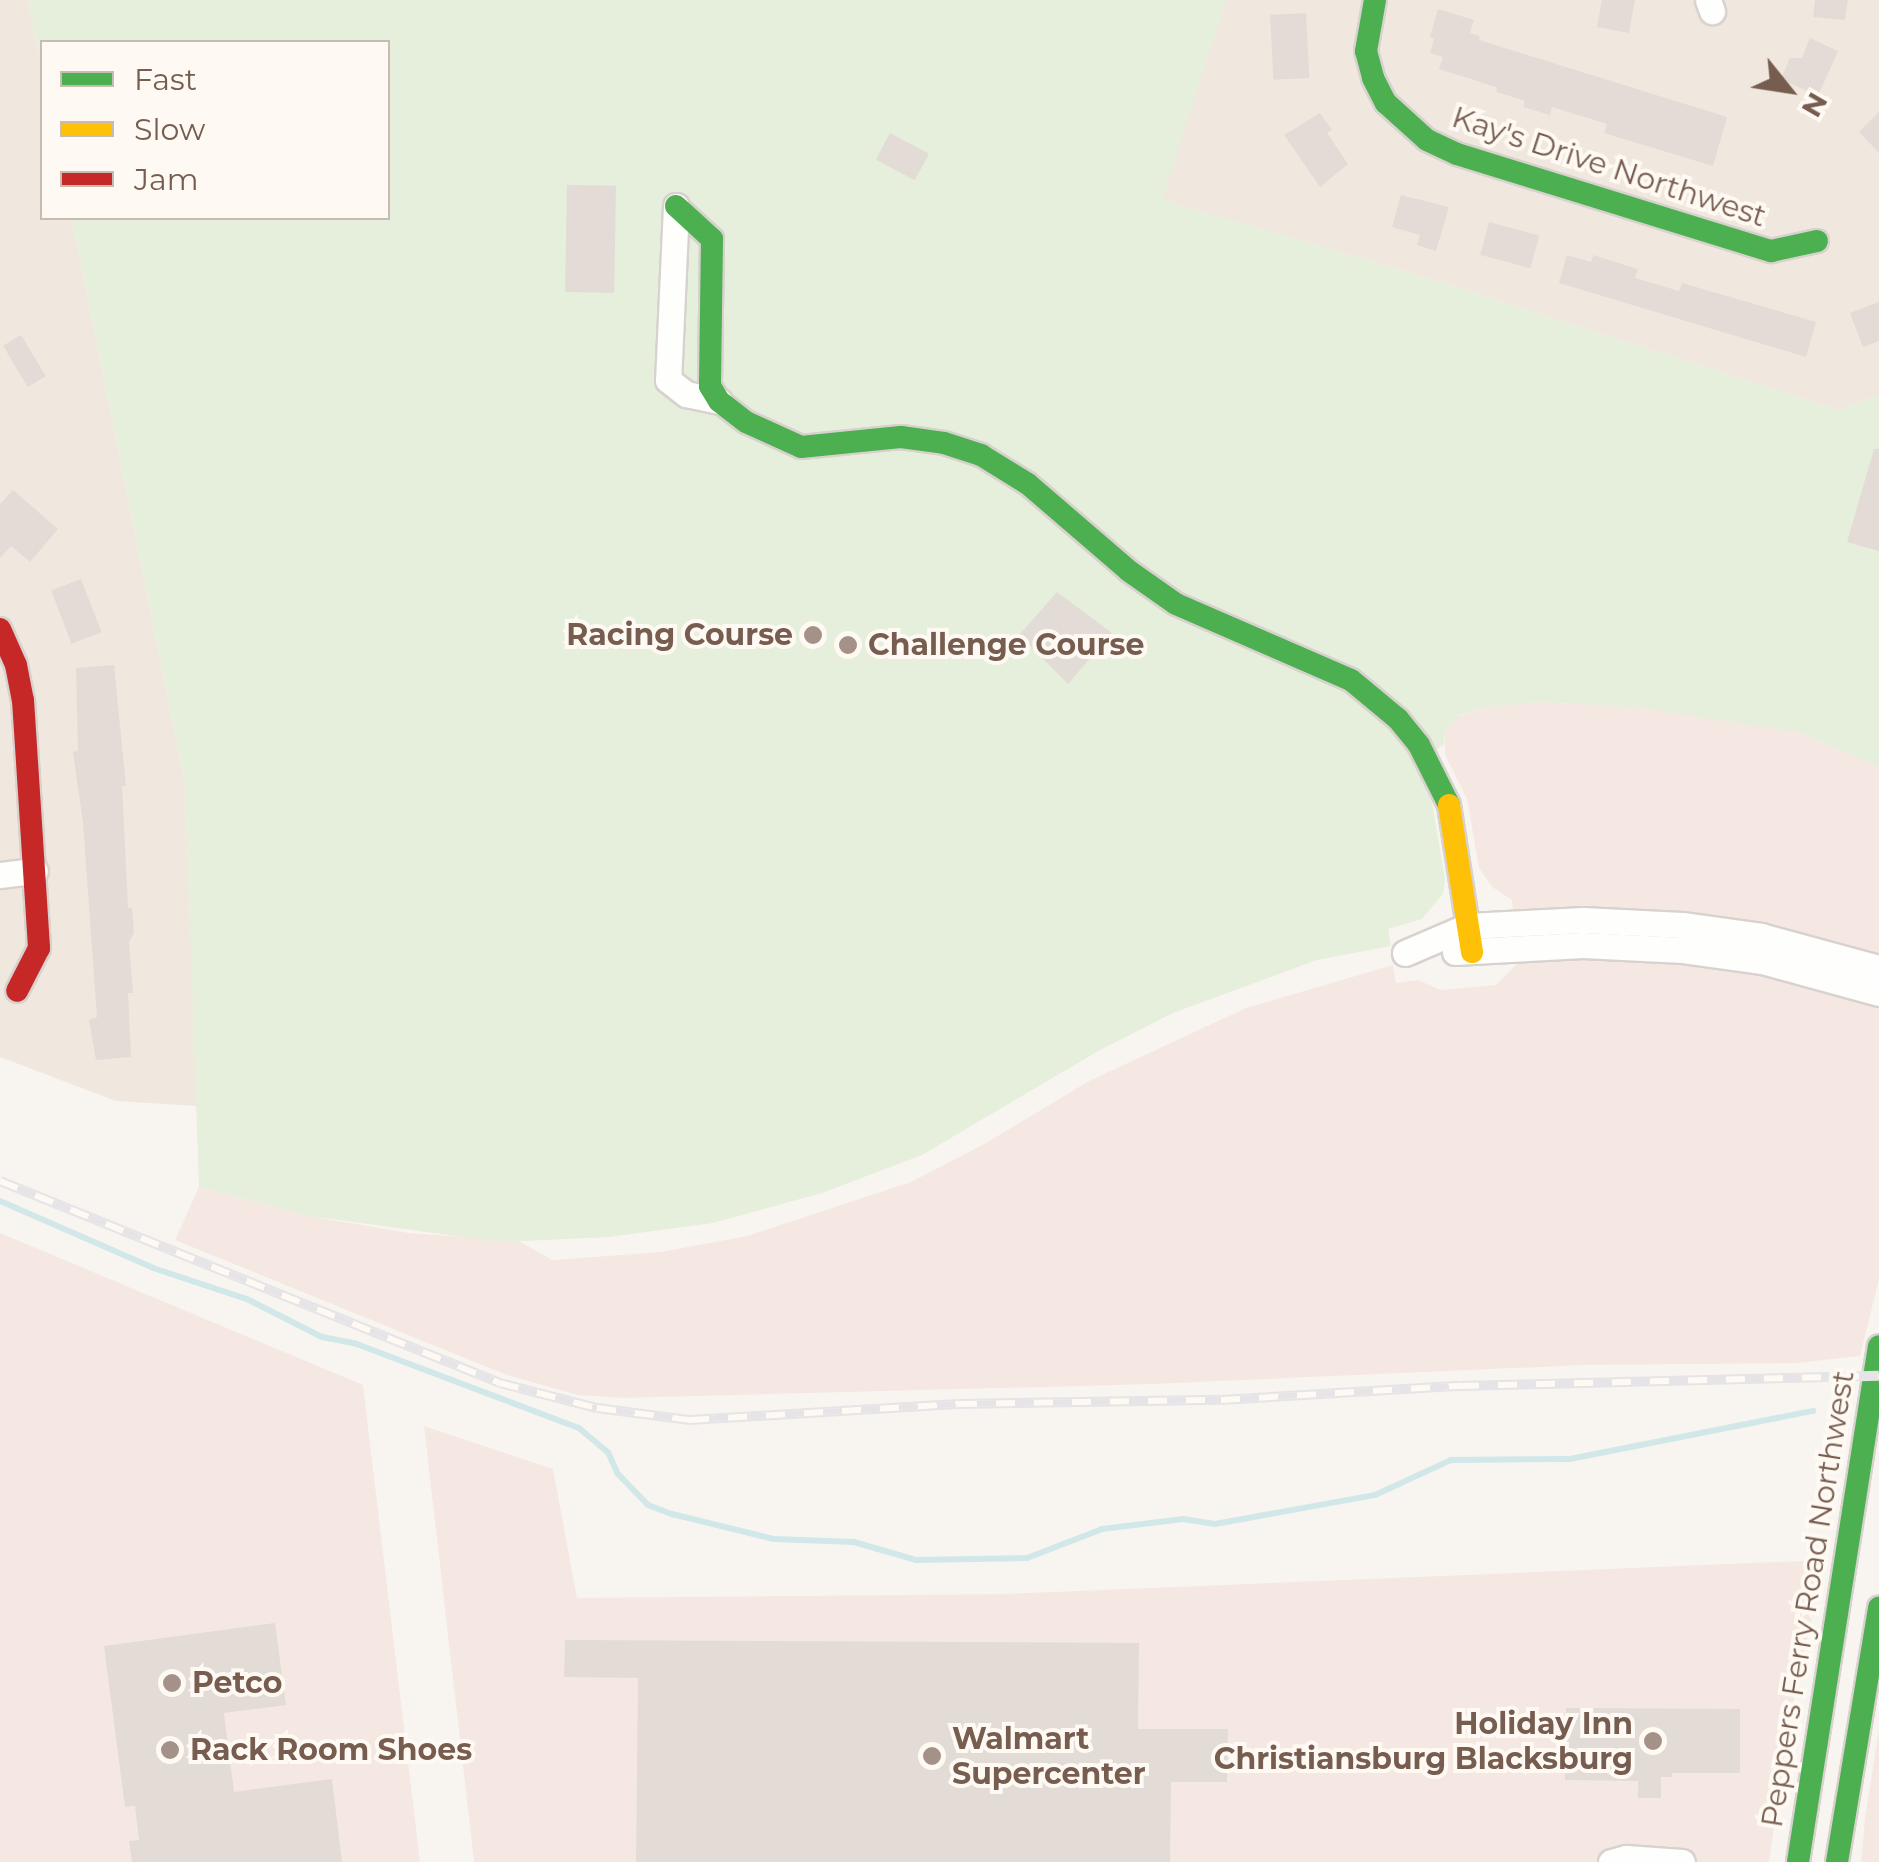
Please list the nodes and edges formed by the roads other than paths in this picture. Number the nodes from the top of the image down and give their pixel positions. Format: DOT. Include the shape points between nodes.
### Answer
graph roads {
  1 [pos="1375,0"];
  2 [pos="676,206"];
  3 [pos="1817,242"];
  4 [pos="719,401"];
  5 [pos="0,629"];
  6 [pos="35,870"];
  7 [pos="0,874"];
  8 [pos="1470,939"];
  9 [pos="1879,968"];
  10 [pos="17,991"];
  11 [pos="1879,993"];
  12 [pos="1879,1346"];
  13 [pos="1879,1608"];
  14 [pos="1611,1862"];
  15 [pos="1682,1862"];
  16 [pos="1798,1862"];
  17 [pos="1837,1862"];
  1 -- 3 [label="street, Kay's Drive Northwest" via="1366,51 1373,78 1386,103 1427,140 1771,250"];
  2 -- 4 [label="street" via="712,239 707,364"];
  2 -- 4 [label="street" via="668,380 686,394"];
  4 -- 8 [label="street" via="801,447 901,438 981,455 1028,484 1176,604 1351,680 1398,719 1436,772 1457,834"];
  5 -- 6 [label="street" via="23,700"];
  6 -- 7 [label="street"];
  6 -- 10 [label="street" via="39,948"];
  8 -- 9 [label="street" via="1583,920 1682,925 1761,936"];
  8 -- 11 [label="street" via="1683,950 1762,961"];
  12 -- 16 [label="street, Peppers Ferry Road Northwest"];
  13 -- 17 [label="street"];
  14 -- 15 [label="street"];
}
